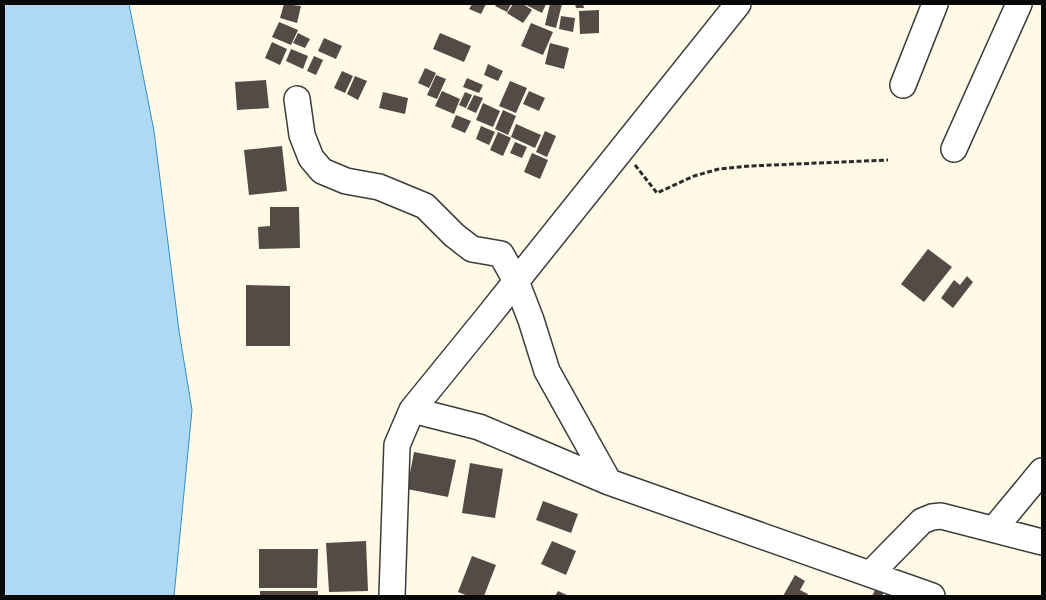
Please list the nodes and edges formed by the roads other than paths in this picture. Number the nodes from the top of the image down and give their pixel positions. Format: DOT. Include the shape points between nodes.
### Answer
graph roads {
  1 [pos="738,4"];
  2 [pos="935,4"];
  3 [pos="1019,4"];
  4 [pos="903,84"];
  5 [pos="297,99"];
  6 [pos="954,149"];
  7 [pos="547,244"];
  8 [pos="501,254"];
  9 [pos="516,282"];
  10 [pos="412,410"];
  11 [pos="1042,471"];
  12 [pos="609,482"];
  13 [pos="994,529"];
  14 [pos="1042,542"];
  15 [pos="870,574"];
  16 [pos="392,596"];
  17 [pos="932,596"];
  1 -- 7 [label="street"];
  2 -- 4 [label="street"];
  3 -- 6 [label="street"];
  5 -- 8 [label="street" via="302,135 311,158 322,171 346,181 379,187 424,206 472,249"];
  7 -- 8 [label="street"];
  7 -- 9 [label="street"];
  8 -- 9 [label="street"];
  9 -- 10 [label="street"];
  9 -- 12 [label="street" via="547,371"];
  10 -- 12 [label="street" via="479,427"];
  10 -- 16 [label="street" via="396,445"];
  11 -- 13 [label="street"];
  12 -- 15 [label="street"];
  13 -- 14 [label="street"];
  13 -- 15 [label="street" via="941,516 932,517 922,521"];
  15 -- 17 [label="street"];
}
